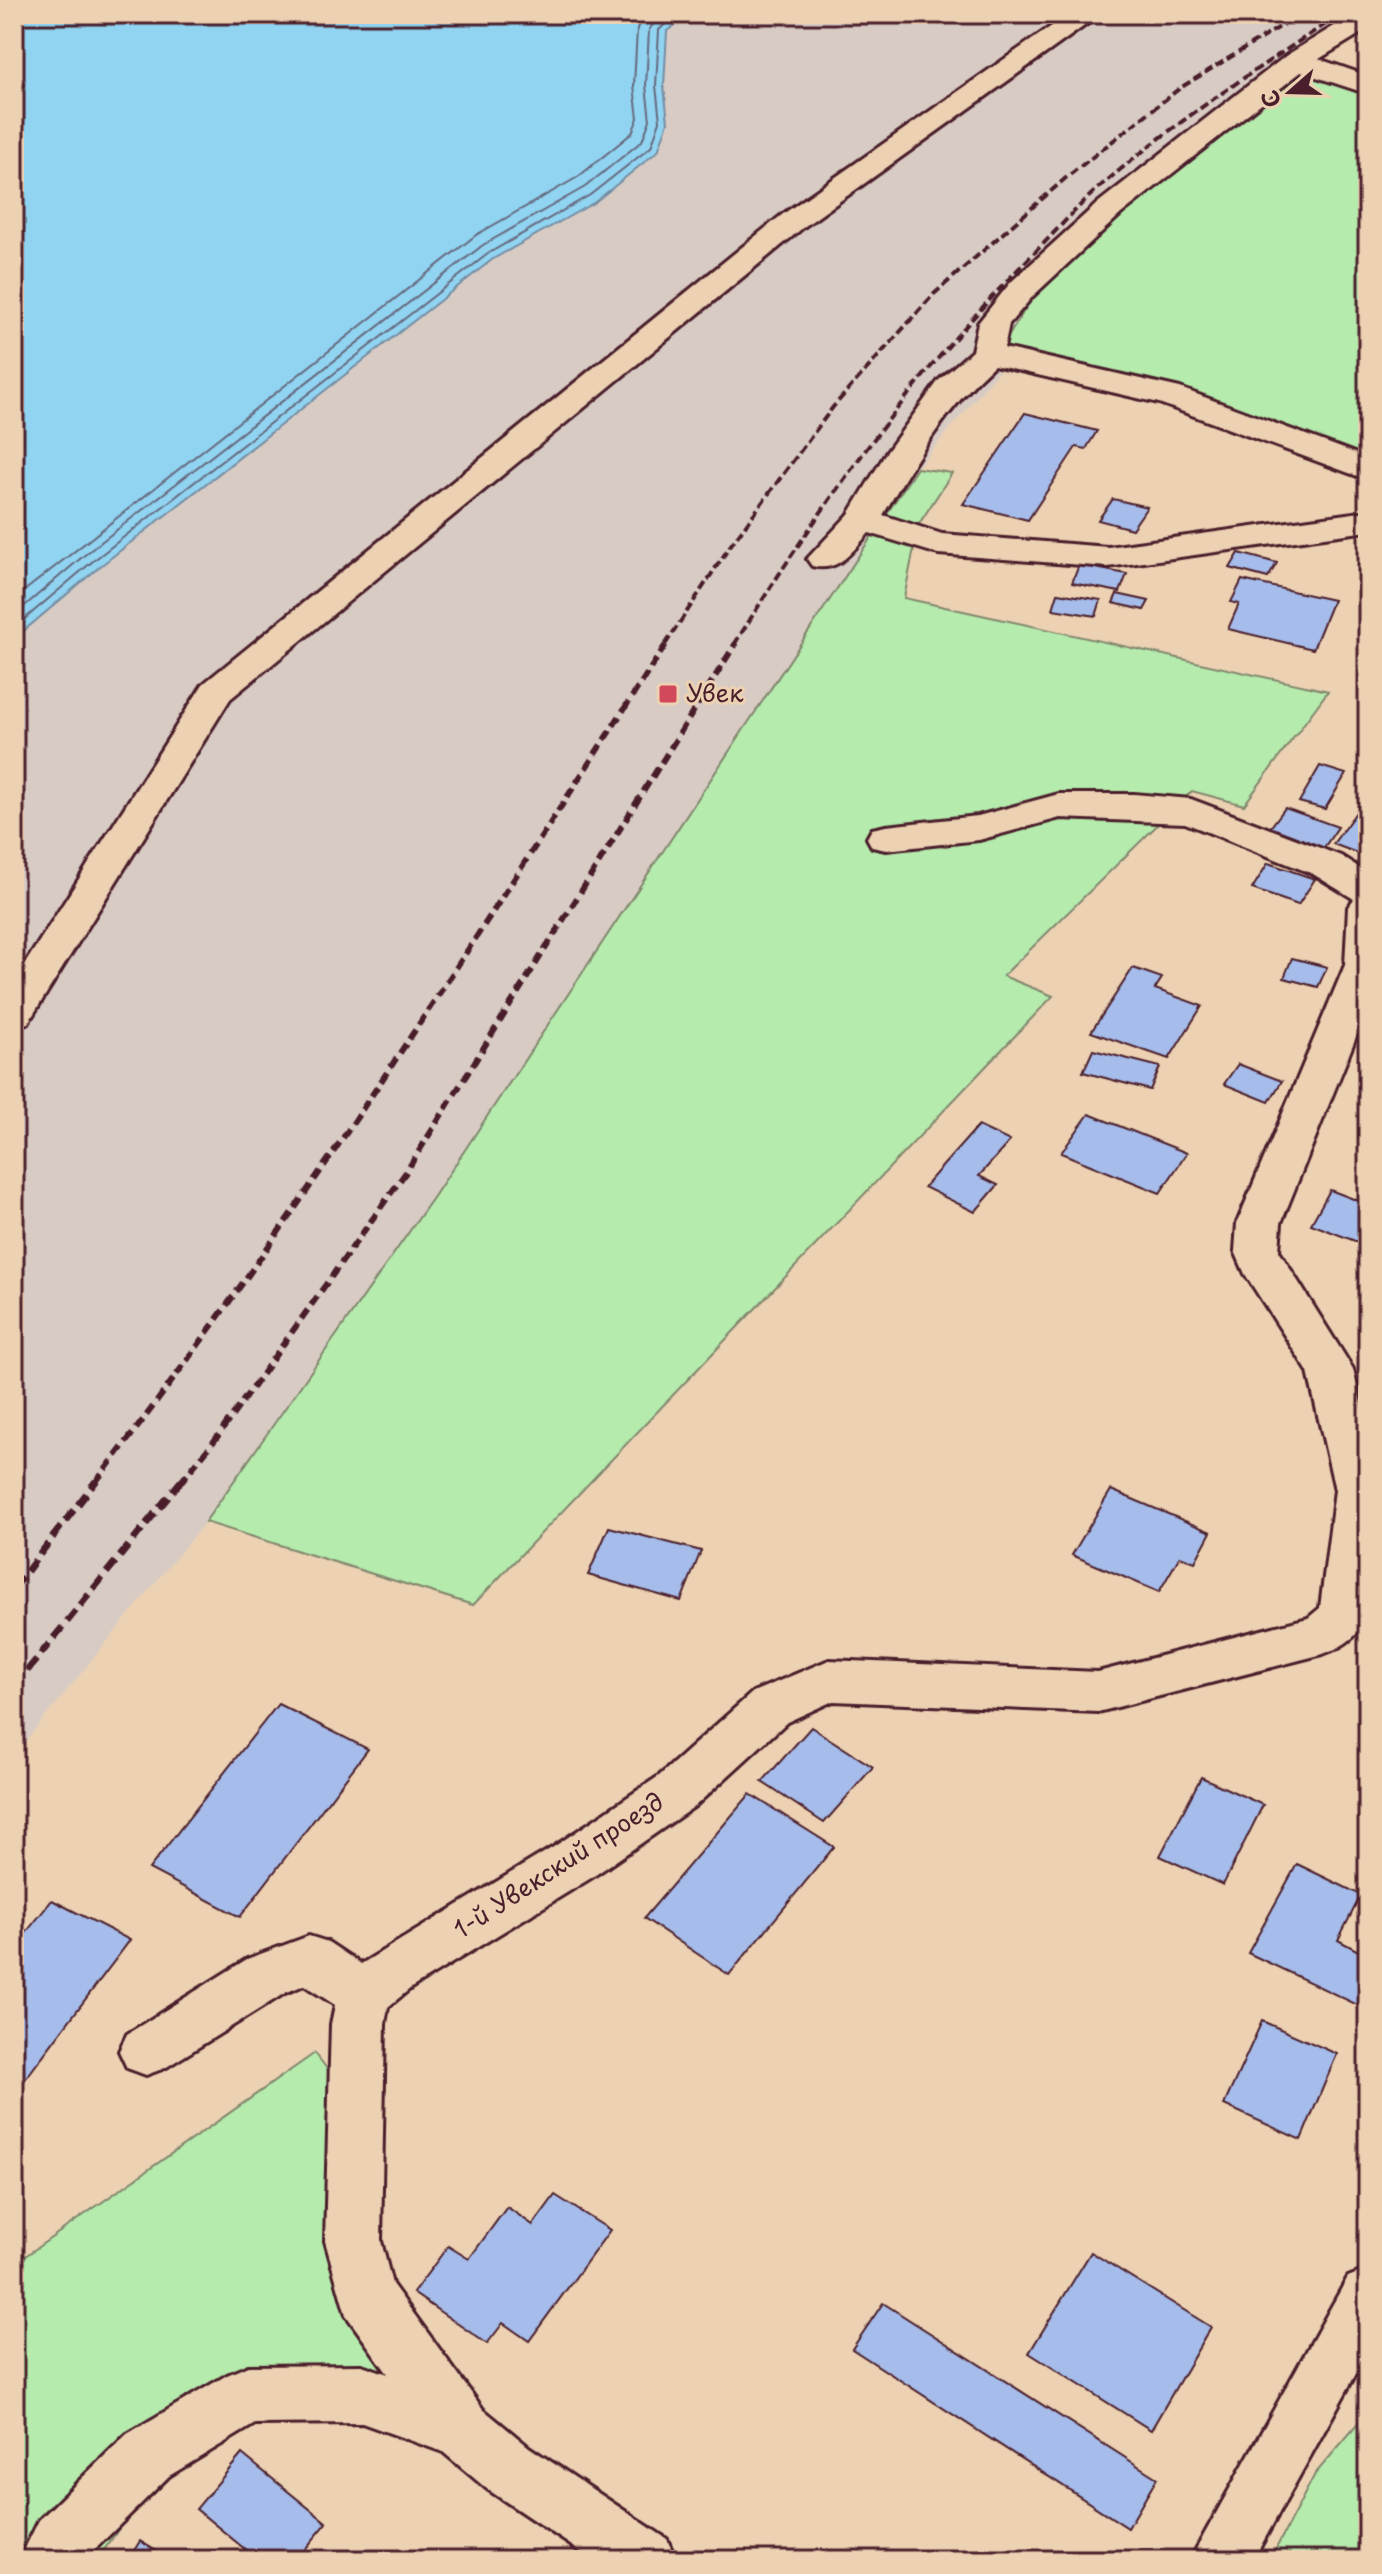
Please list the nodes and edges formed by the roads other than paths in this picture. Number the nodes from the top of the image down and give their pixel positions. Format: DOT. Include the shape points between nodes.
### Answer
graph roads {
  1 [pos="1087,14"];
  2 [pos="1368,17"];
  3 [pos="1297,61"];
  4 [pos="1368,85"];
  5 [pos="987,354"];
  6 [pos="1368,470"];
  7 [pos="863,520"];
  8 [pos="1368,521"];
  9 [pos="824,559"];
  10 [pos="886,838"];
  11 [pos="1368,890"];
  12 [pos="1368,907"];
  13 [pos="14,1013"];
  14 [pos="1356,1626"];
  15 [pos="364,1995"];
  16 [pos="146,2051"];
  17 [pos="1368,2296"];
  18 [pos="462,2430"];
  19 [pos="49,2560"];
  20 [pos="646,2560"];
  21 [pos="1220,2560"];
  1 -- 13 [label="street" via="794,220 216,692"];
  2 -- 3 [label="street"];
  3 -- 4 [label="street"];
  3 -- 5 [label="street" via="1110,208 1022,289 994,323"];
  5 -- 6 [label="street" via="1169,395"];
  5 -- 7 [label="street" via="950,387"];
  7 -- 8 [label="street" via="938,544 1096,557"];
  7 -- 9 [label="street"];
  10 -- 11 [label="street" via="979,828 1059,806 1191,811 1327,865"];
  12 -- 14 [label="street, 1-й Увекский проезд" via="1365,965 1259,1223 1257,1251 1330,1369 1334,1384 1358,1490"];
  14 -- 15 [label="street, 1-й Увекский проезд" via="1098,1692 829,1680 770,1707 677,1791 573,1862 392,1971"];
  15 -- 16 [label="street" via="309,1959 266,1976"];
  15 -- 18 [label="street" via="358,2024 353,2241 366,2296"];
  17 -- 21 [label="street"];
  18 -- 19 [label="street" via="362,2394 248,2395 148,2455 60,2541"];
  18 -- 20 [label="street" via="508,2468"];
}
